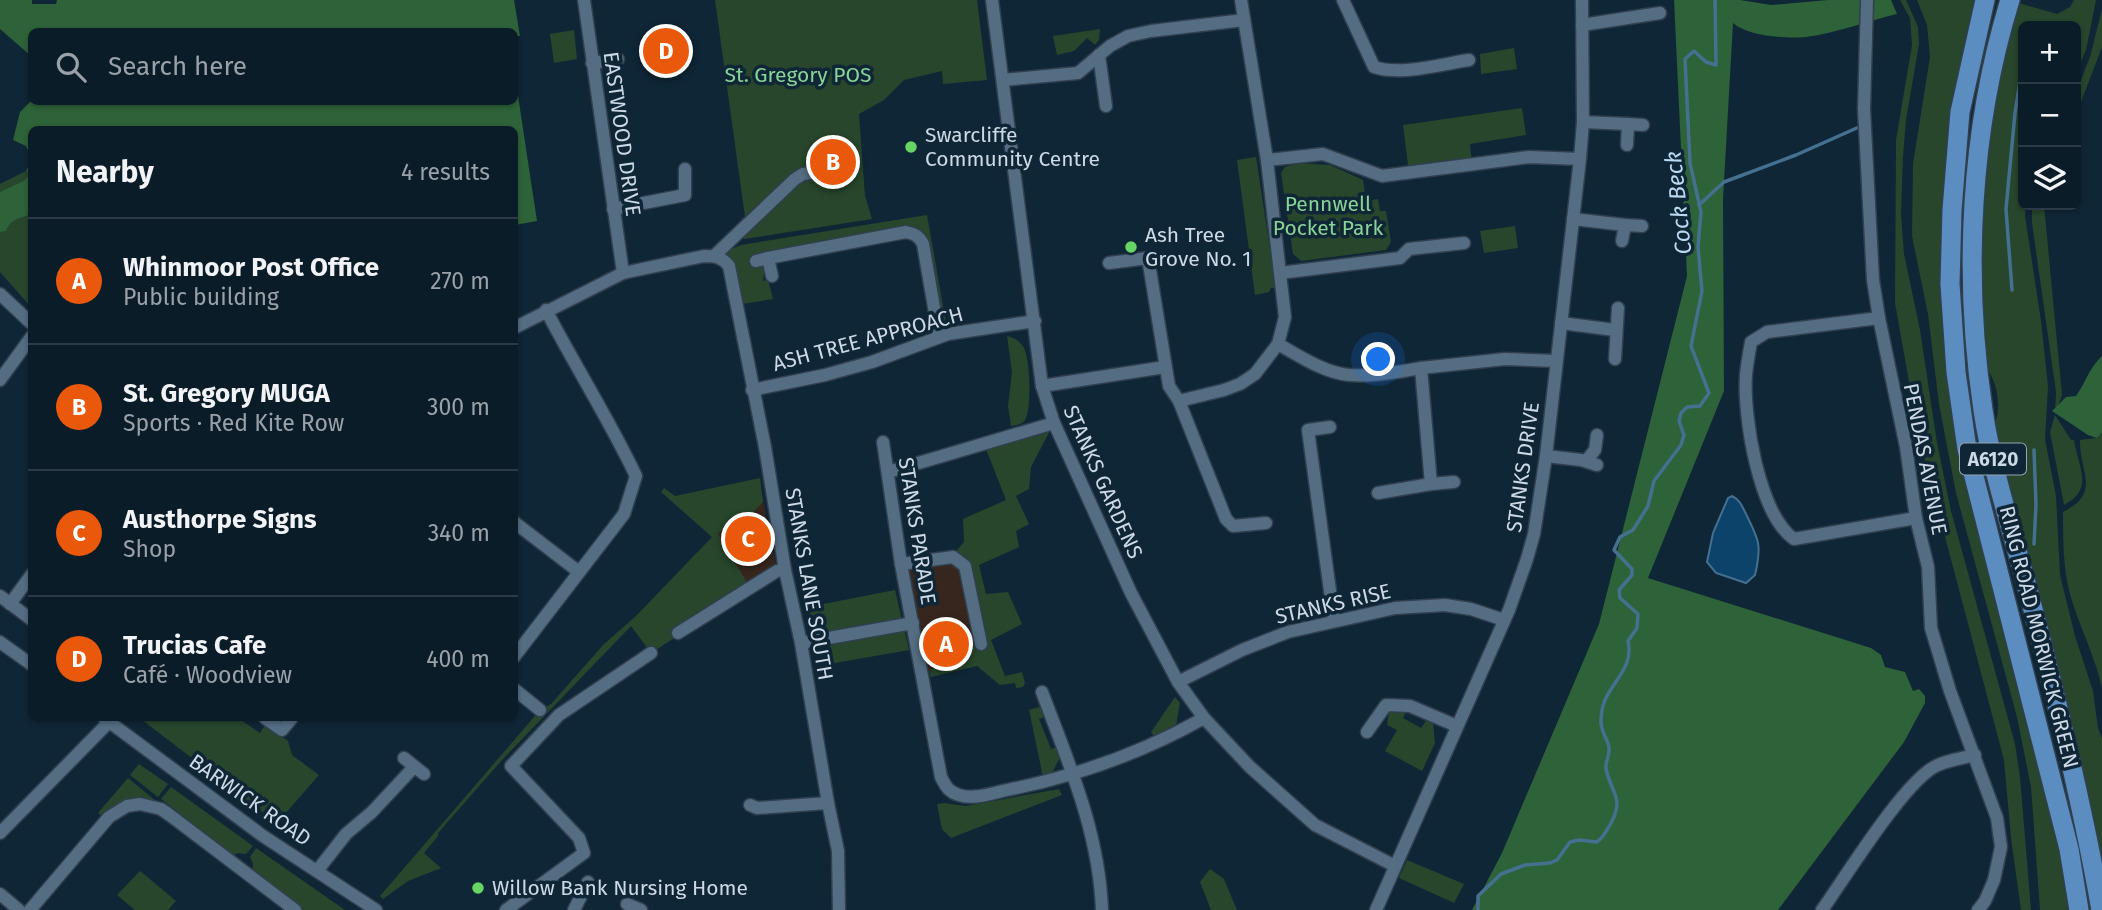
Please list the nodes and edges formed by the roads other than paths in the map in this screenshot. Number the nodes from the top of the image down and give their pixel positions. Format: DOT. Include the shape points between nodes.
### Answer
graph roads {
  1 [pos="583,0"];
  2 [pos="992,0"];
  3 [pos="1241,0"];
  4 [pos="1343,0"];
  5 [pos="1582,0"];
  6 [pos="1867,0"];
  7 [pos="1984,0"];
  8 [pos="2010,0"];
  9 [pos="1660,13"];
  10 [pos="1244,20"];
  11 [pos="1582,25"];
  12 [pos="1099,55"];
  13 [pos="618,59"];
  14 [pos="1472,62"];
  15 [pos="592,63"];
  16 [pos="1003,80"];
  17 [pos="1106,106"];
  18 [pos="1583,122"];
  19 [pos="1628,124"];
  20 [pos="1643,125"];
  21 [pos="1627,145"];
  22 [pos="1580,159"];
  23 [pos="1267,160"];
  24 [pos="685,169"];
  25 [pos="818,172"];
  26 [pos="613,209"];
  27 [pos="1573,219"];
  28 [pos="1625,225"];
  29 [pos="1642,226"];
  30 [pos="1622,241"];
  31 [pos="1464,243"];
  32 [pos="714,256"];
  33 [pos="1109,263"];
  34 [pos="623,273"];
  35 [pos="1280,273"];
  36 [pos="772,276"];
  37 [pos="0,294"];
  38 [pos="1618,308"];
  39 [pos="546,310"];
  40 [pos="1879,318"];
  41 [pos="28,320"];
  42 [pos="1035,321"];
  43 [pos="1561,323"];
  44 [pos="518,326"];
  45 [pos="1615,330"];
  46 [pos="939,336"];
  47 [pos="28,342"];
  48 [pos="1278,344"];
  49 [pos="1615,359"];
  50 [pos="1556,361"];
  51 [pos="1165,368"];
  52 [pos="1421,368"];
  53 [pos="0,380"];
  54 [pos="1042,386"];
  55 [pos="752,390"];
  56 [pos="1179,401"];
  57 [pos="1054,423"];
  58 [pos="1330,427"];
  59 [pos="1597,435"];
  60 [pos="883,442"];
  61 [pos="1546,456"];
  62 [pos="888,472"];
  63 [pos="1454,482"];
  64 [pos="1431,484"];
  65 [pos="1378,493"];
  66 [pos="1916,518"];
  67 [pos="1266,523"];
  68 [pos="518,525"];
  69 [pos="901,564"];
  70 [pos="785,570"];
  71 [pos="579,572"];
  72 [pos="28,578"];
  73 [pos="5,600"];
  74 [pos="28,617"];
  75 [pos="1334,620"];
  76 [pos="1504,620"];
  77 [pos="912,623"];
  78 [pos="678,634"];
  79 [pos="0,642"];
  80 [pos="801,643"];
  81 [pos="981,644"];
  82 [pos="518,652"];
  83 [pos="651,653"];
  84 [pos="28,662"];
  85 [pos="1178,682"];
  86 [pos="518,692"];
  87 [pos="1042,692"];
  88 [pos="540,710"];
  89 [pos="1204,718"];
  90 [pos="107,721"];
  91 [pos="112,721"];
  92 [pos="269,721"];
  93 [pos="290,721"];
  94 [pos="1457,726"];
  95 [pos="1367,732"];
  96 [pos="1975,755"];
  97 [pos="414,766"];
  98 [pos="1073,775"];
  99 [pos="828,803"];
  100 [pos="750,805"];
  101 [pos="0,833"];
  102 [pos="1395,866"];
  103 [pos="317,871"];
  104 [pos="589,882"];
  105 [pos="0,894"];
  106 [pos="627,904"];
  107 [pos="19,910"];
  108 [pos="30,910"];
  109 [pos="295,910"];
  110 [pos="376,910"];
  111 [pos="506,910"];
  112 [pos="574,910"];
  113 [pos="641,910"];
  114 [pos="839,910"];
  115 [pos="1102,910"];
  116 [pos="1376,910"];
  117 [pos="1822,910"];
  118 [pos="1978,910"];
  119 [pos="2078,910"];
  120 [pos="2101,910"];
  1 -- 15 [label="street, EASTWOOD DRIVE"];
  2 -- 16 [label="street, STANKS GARDENS"];
  3 -- 10 [label="street"];
  4 -- 14 [label="street" via="1371,71"];
  5 -- 11 [label="street, STANKS DRIVE"];
  6 -- 40 [label="street, PENDAS AVENUE" via="1864,109"];
  7 -- 119 [label="highway, RING ROAD MORWICK GREEN / A6120" via="1960,112 1952,210 1950,284 1956,372 1968,449 2060,810"];
  8 -- 120 [label="highway, RING ROAD MORWICK GREEN / A6120" via="1995,57 1974,206 1973,268 1983,410 1996,476 2072,763"];
  9 -- 11 [label="street"];
  10 -- 12 [label="street" via="1128,36"];
  10 -- 23 [label="street"];
  11 -- 18 [label="street, STANKS DRIVE"];
  12 -- 16 [label="street" via="1078,73"];
  12 -- 17 [label="street"];
  13 -- 15 [label="street"];
  15 -- 26 [label="street, EASTWOOD DRIVE"];
  16 -- 42 [label="street, STANKS GARDENS"];
  18 -- 19 [label="street"];
  18 -- 22 [label="street, STANKS DRIVE"];
  19 -- 20 [label="street"];
  19 -- 21 [label="street"];
  22 -- 23 [label="street" via="1529,157 1382,176 1323,154"];
  22 -- 27 [label="street, STANKS DRIVE"];
  23 -- 35 [label="street"];
  24 -- 26 [label="street" via="685,195"];
  25 -- 32 [label="street" via="795,179"];
  26 -- 34 [label="street, EASTWOOD DRIVE"];
  27 -- 28 [label="street"];
  27 -- 43 [label="street, STANKS DRIVE"];
  28 -- 29 [label="street"];
  28 -- 30 [label="street"];
  31 -- 35 [label="street" via="1409,249 1400,258"];
  32 -- 34 [label="street"];
  32 -- 55 [label="street, STANKS LANE SOUTH" via="729,266"];
  33 -- 51 [label="street" via="1148,258"];
  34 -- 39 [label="street"];
  35 -- 48 [label="street" via="1285,317"];
  36 -- 46 [label="street" via="762,260 914,234 923,244"];
  37 -- 41 [label="street"];
  38 -- 45 [label="street"];
  39 -- 44 [label="street"];
  39 -- 71 [label="street" via="636,476 624,514"];
  40 -- 66 [label="street, PENDAS AVENUE"];
  40 -- 66 [label="street" via="1767,332 1751,342 1746,377 1751,438 1769,503 1786,534 1794,539"];
  42 -- 46 [label="street, ASH TREE APPROACH"];
  42 -- 54 [label="street, STANKS GARDENS"];
  43 -- 45 [label="street"];
  43 -- 50 [label="street, STANKS DRIVE"];
  45 -- 49 [label="street"];
  46 -- 55 [label="street, ASH TREE APPROACH" via="872,362"];
  47 -- 53 [label="street"];
  48 -- 52 [label="street" via="1347,375"];
  48 -- 56 [label="street" via="1255,374 1240,384"];
  50 -- 52 [label="street" via="1505,359"];
  50 -- 61 [label="street, STANKS DRIVE"];
  51 -- 54 [label="street"];
  51 -- 56 [label="street"];
  52 -- 64 [label="street"];
  54 -- 57 [label="street, STANKS GARDENS"];
  55 -- 70 [label="street, STANKS LANE SOUTH"];
  56 -- 67 [label="street" via="1226,519 1233,526"];
  57 -- 62 [label="street"];
  57 -- 85 [label="street, STANKS GARDENS" via="1131,593"];
  58 -- 75 [label="street" via="1308,430"];
  59 -- 61 [label="street" via="1592,463"];
  60 -- 62 [label="street, STANKS PARADE"];
  61 -- 76 [label="street, STANKS DRIVE" via="1533,537"];
  62 -- 69 [label="street, STANKS PARADE"];
  63 -- 64 [label="street"];
  64 -- 65 [label="street"];
  66 -- 96 [label="street, PENDAS AVENUE" via="1928,567 1931,628"];
  68 -- 71 [label="street"];
  69 -- 77 [label="street, STANKS PARADE"];
  69 -- 81 [label="street" via="953,557 965,566"];
  70 -- 78 [label="street"];
  70 -- 80 [label="street, STANKS LANE SOUTH"];
  71 -- 82 [label="street"];
  72 -- 73 [label="street"];
  73 -- 74 [label="street"];
  75 -- 76 [label="street, STANKS RISE" via="1395,608 1445,605"];
  75 -- 85 [label="street, STANKS RISE" via="1242,650"];
  76 -- 94 [label="street, STANKS DRIVE"];
  77 -- 80 [label="street"];
  77 -- 98 [label="street, STANKS PARADE" via="947,790 962,797 983,795"];
  79 -- 84 [label="street"];
  80 -- 99 [label="street, STANKS LANE SOUTH"];
  83 -- 111 [label="street" via="559,715 511,766 579,838 584,853"];
  85 -- 89 [label="street, STANKS GARDENS"];
  86 -- 88 [label="street"];
  87 -- 98 [label="street"];
  89 -- 98 [label="street" via="1147,747"];
  89 -- 102 [label="street, STANKS GARDENS" via="1315,825"];
  90 -- 101 [label="street"];
  91 -- 103 [label="street, BARWICK ROAD" via="263,836"];
  92 -- 93 [label="street" via="282,730"];
  94 -- 95 [label="street" via="1410,706 1386,705"];
  94 -- 102 [label="street, STANKS DRIVE"];
  96 -- 117 [label="street" via="1937,765 1919,779"];
  96 -- 118 [label="street, PENDAS AVENUE" via="1997,818 2001,847 1994,880"];
  97 -- 103 [label="street" via="372,813 346,834"];
  98 -- 115 [label="street" via="1096,853"];
  99 -- 100 [label="street"];
  99 -- 114 [label="street, STANKS LANE SOUTH" via="838,850"];
  102 -- 116 [label="street, STANKS DRIVE"];
  103 -- 110 [label="street, BARWICK ROAD"];
  104 -- 112 [label="street"];
  105 -- 107 [label="street"];
  106 -- 113 [label="street"];
  108 -- 109 [label="street" via="108,817 140,804 171,816"];
}
